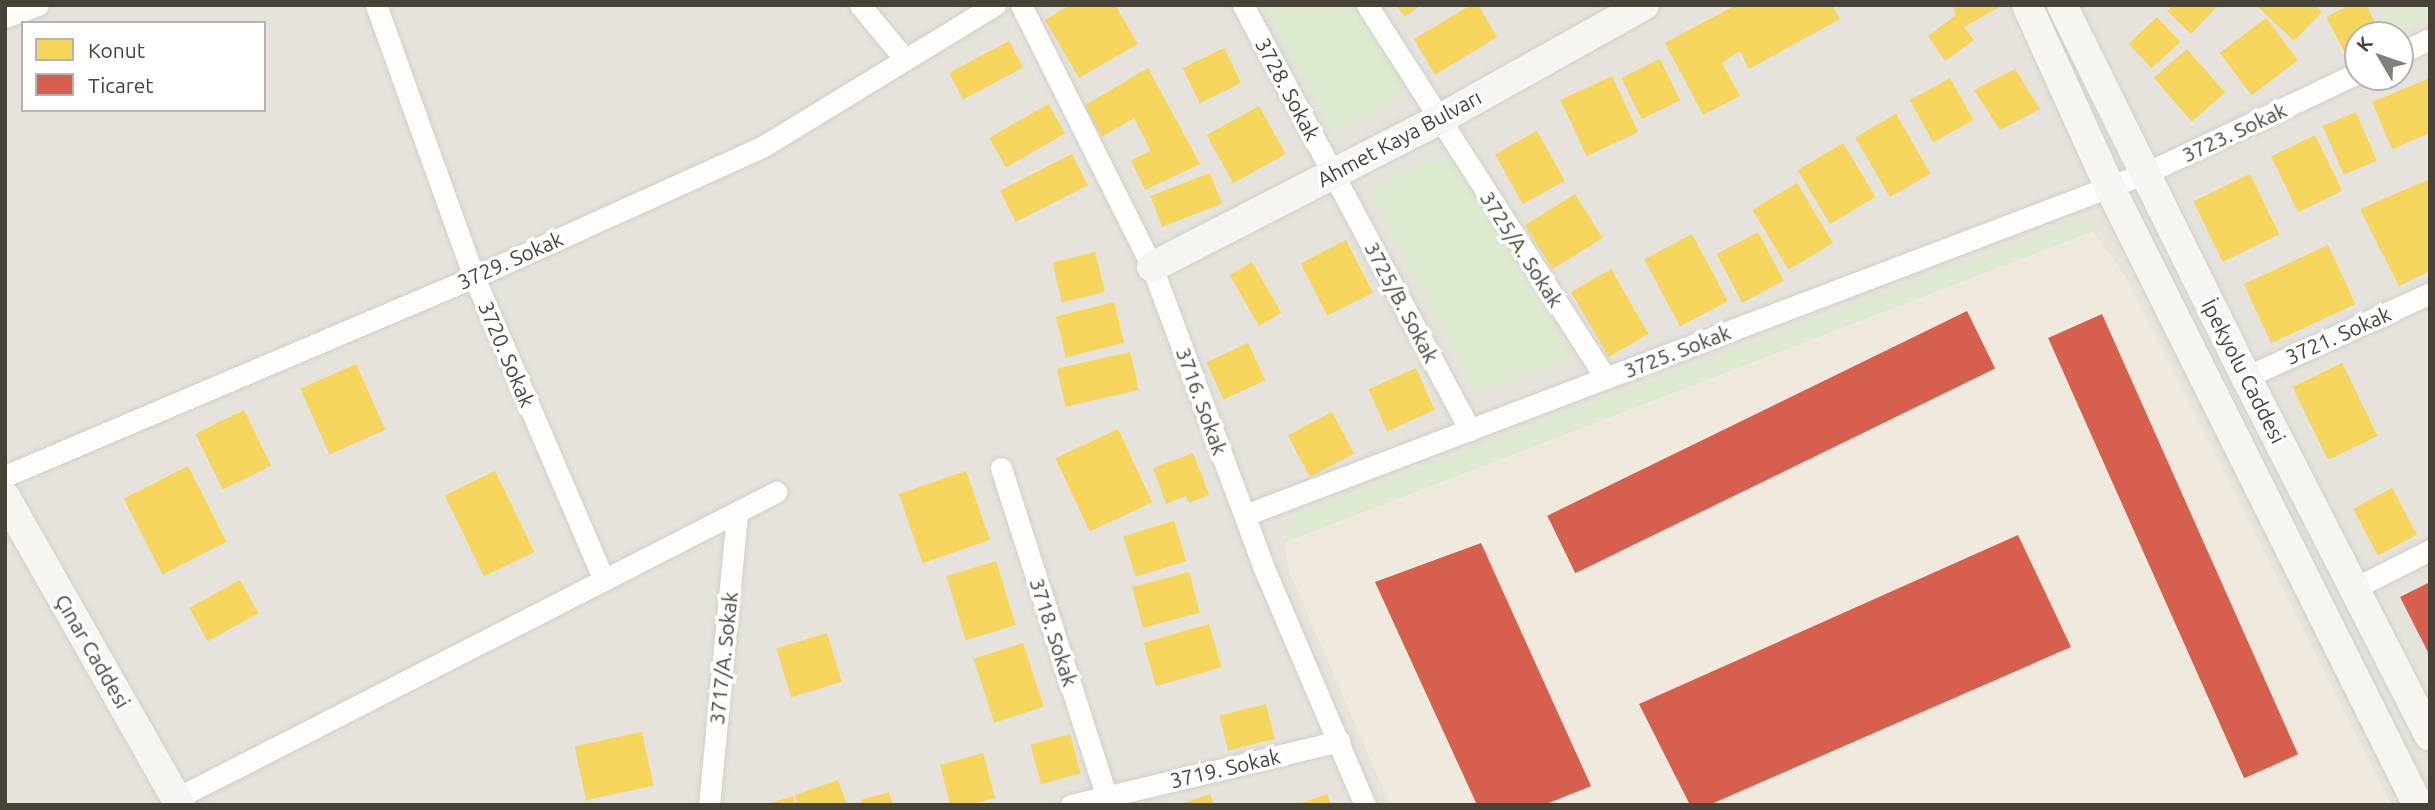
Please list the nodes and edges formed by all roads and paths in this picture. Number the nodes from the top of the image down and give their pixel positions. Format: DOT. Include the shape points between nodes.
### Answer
graph roads {
  1 [pos="376,5"];
  2 [pos="860,5"];
  3 [pos="995,5"];
  4 [pos="1021,5"];
  5 [pos="1244,5"];
  6 [pos="1367,5"];
  7 [pos="1644,5"];
  8 [pos="2027,5"];
  9 [pos="2062,5"];
  10 [pos="2430,39"];
  11 [pos="2414,46"];
  12 [pos="904,58"];
  13 [pos="2344,80"];
  14 [pos="1438,120"];
  15 [pos="1334,173"];
  16 [pos="2146,173"];
  17 [pos="2109,186"];
  18 [pos="1152,267"];
  19 [pos="474,276"];
  20 [pos="2430,293"];
  21 [pos="2246,377"];
  22 [pos="1606,379"];
  23 [pos="1470,430"];
  24 [pos="1001,468"];
  25 [pos="5,476"];
  26 [pos="776,492"];
  27 [pos="5,497"];
  28 [pos="737,512"];
  29 [pos="1245,515"];
  30 [pos="2430,550"];
  31 [pos="604,580"];
  32 [pos="2355,588"];
  33 [pos="2430,736"];
  34 [pos="1339,741"];
  35 [pos="1107,796"];
  36 [pos="178,802"];
  37 [pos="709,805"];
  38 [pos="1071,805"];
  39 [pos="1365,805"];
  40 [pos="2418,805"];
  1 -- 19 [label="street, 3720. Sokak"];
  2 -- 12 [label="street"];
  3 -- 12 [label="street, 3729. Sokak"];
  4 -- 18 [label="street, 3716. Sokak"];
  5 -- 15 [label="street, 3728. Sokak"];
  6 -- 14 [label="street, 3725/A. Sokak"];
  7 -- 14 [label="street, Ahmet Kaya Bulvarı"];
  8 -- 17 [label="street"];
  9 -- 16 [label="street, İpekyolu Caddesi"];
  10 -- 11 [label="street"];
  12 -- 19 [label="street, 3729. Sokak" via="762,147"];
  13 -- 16 [label="street, 3723. Sokak"];
  14 -- 15 [label="street, Ahmet Kaya Bulvarı"];
  14 -- 22 [label="street, 3725/A. Sokak"];
  15 -- 18 [label="street, Ahmet Kaya Bulvarı"];
  15 -- 23 [label="street, 3725/B. Sokak"];
  16 -- 17 [label="street, 3723. Sokak"];
  16 -- 21 [label="street, İpekyolu Caddesi"];
  17 -- 22 [label="street, 3725. Sokak"];
  17 -- 40 [label="street"];
  18 -- 29 [label="street, 3716. Sokak"];
  19 -- 25 [label="street, 3729. Sokak"];
  19 -- 31 [label="street, 3720. Sokak"];
  20 -- 21 [label="street, 3721. Sokak"];
  21 -- 32 [label="street, İpekyolu Caddesi"];
  22 -- 23 [label="street, 3725. Sokak"];
  23 -- 29 [label="street, 3725. Sokak"];
  24 -- 35 [label="street, 3718. Sokak"];
  26 -- 28 [label="street"];
  27 -- 36 [label="street, Çınar Caddesi"];
  28 -- 31 [label="street"];
  28 -- 37 [label="street, 3717/A. Sokak"];
  29 -- 34 [label="street, 3716. Sokak" via="1262,566"];
  30 -- 32 [label="street"];
  31 -- 36 [label="street"];
  32 -- 33 [label="street, İpekyolu Caddesi"];
  34 -- 35 [label="street, 3719. Sokak"];
  34 -- 39 [label="street, 3716. Sokak"];
  35 -- 38 [label="street, 3719. Sokak"];
}
